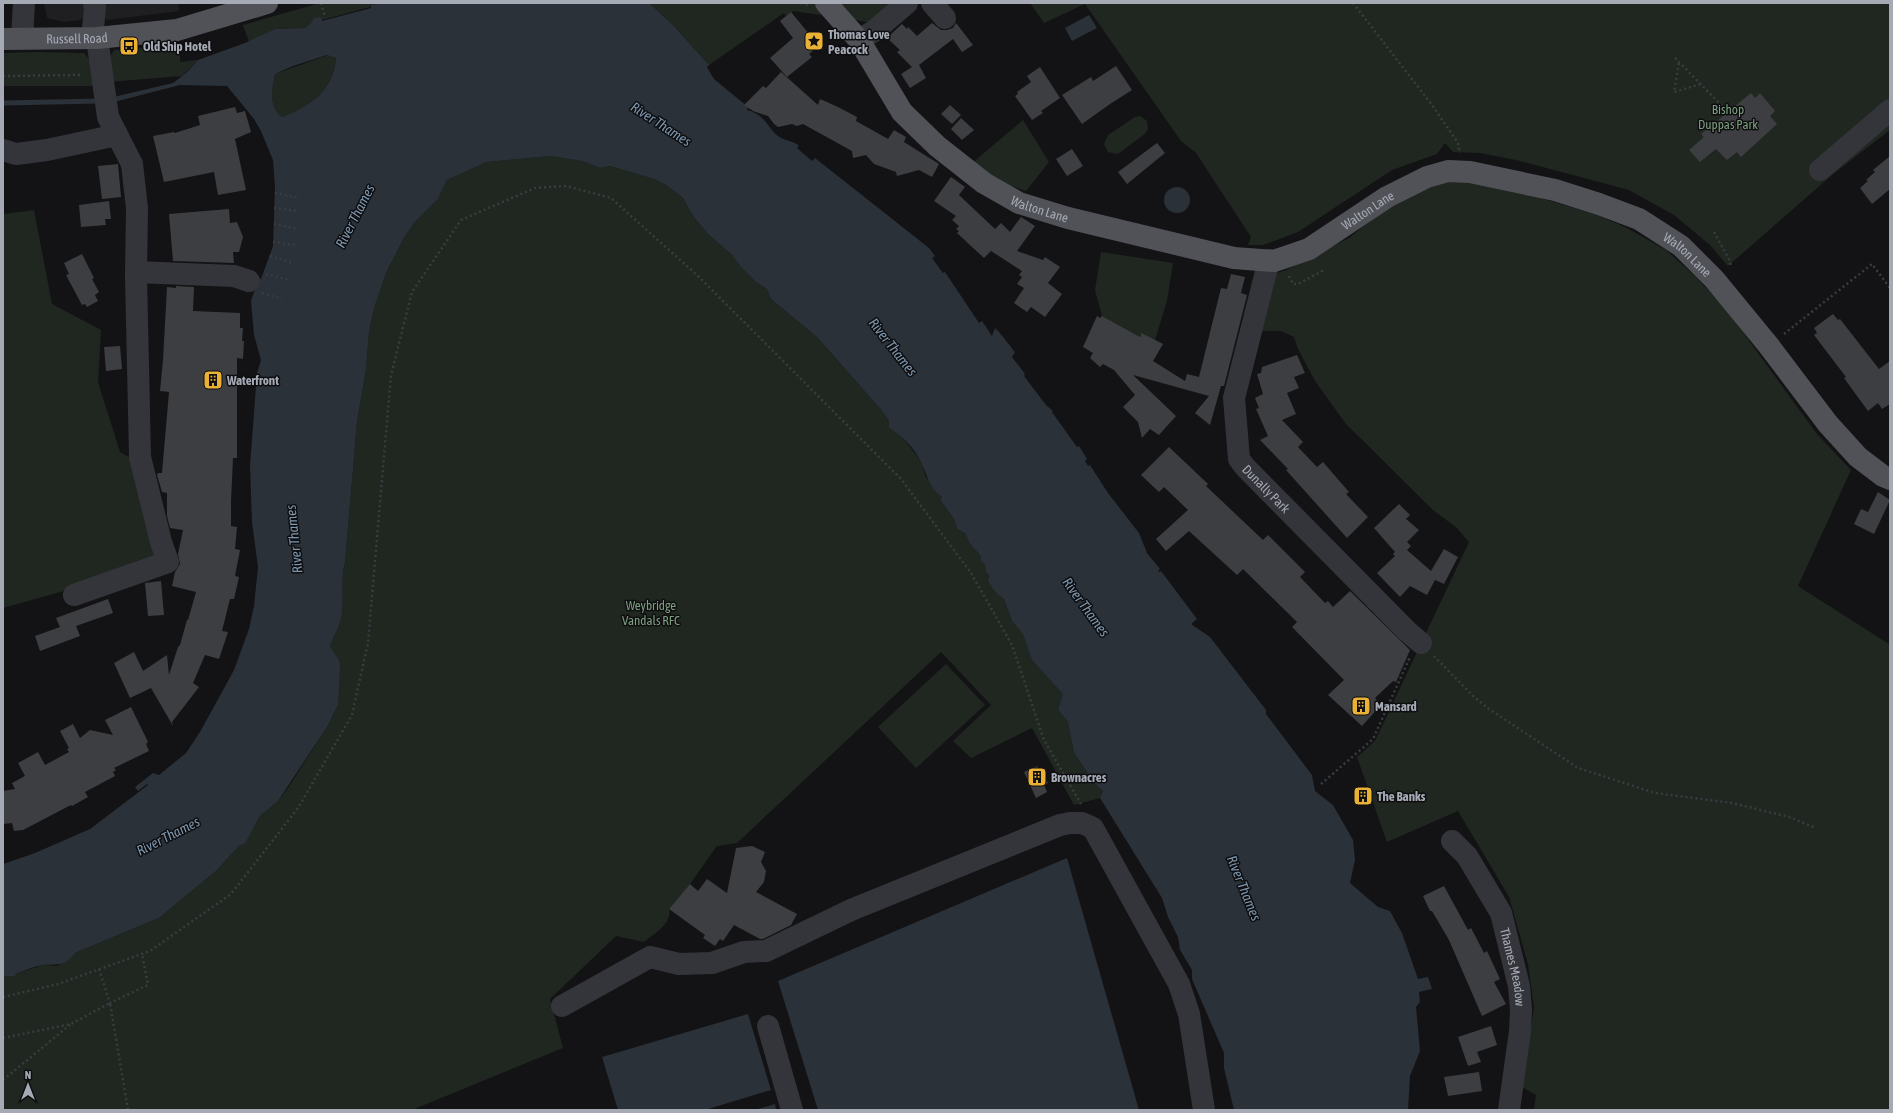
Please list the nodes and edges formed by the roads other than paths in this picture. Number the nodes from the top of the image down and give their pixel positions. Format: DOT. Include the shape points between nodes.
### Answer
graph roads {
  1 [pos="24,3"];
  2 [pos="94,3"];
  3 [pos="267,3"];
  4 [pos="826,3"];
  5 [pos="907,3"];
  6 [pos="12,38"];
  7 [pos="94,38"];
  8 [pos="859,40"];
  9 [pos="1890,110"];
  10 [pos="112,126"];
  11 [pos="3,150"];
  12 [pos="1820,170"];
  13 [pos="1275,259"];
  14 [pos="136,272"];
  15 [pos="256,282"];
  16 [pos="1890,479"];
  17 [pos="74,595"];
  18 [pos="1419,642"];
  19 [pos="1452,840"];
  20 [pos="562,1006"];
  21 [pos="768,1026"];
  22 [pos="792,1110"];
  23 [pos="1204,1110"];
  24 [pos="1509,1110"];
  1 -- 6 [label="street"];
  2 -- 7 [label="street"];
  3 -- 7 [label="main road, Russell Road" via="177,30"];
  4 -- 8 [label="main road, Walton Lane"];
  5 -- 8 [label="street" via="874,31"];
  6 -- 7 [label="main road, Russell Road"];
  7 -- 10 [label="street"];
  8 -- 13 [label="main road, Walton Lane" via="902,112 958,164 984,183 1019,203 1192,249 1234,258"];
  9 -- 12 [label="street"];
  10 -- 11 [label="street" via="47,150 16,154"];
  10 -- 14 [label="street" via="132,164 137,208"];
  13 -- 16 [label="main road, Walton Lane" via="1309,249 1387,197 1427,177 1448,171 1470,172 1554,190 1599,204 1639,220 1681,246 1714,279 1828,424 1858,457"];
  13 -- 18 [label="street, Dunally Park" via="1234,398 1239,458"];
  14 -- 15 [label="street" via="234,276"];
  14 -- 17 [label="street" via="140,457 168,562"];
  19 -- 24 [label="street, Thames Meadow" via="1467,856 1501,913 1519,986 1520,1031"];
  20 -- 23 [label="street" via="650,956 678,964 712,963 744,952 766,951 851,910 1060,825 1082,824 1093,828 1179,984 1189,1014"];
  21 -- 22 [label="street"];
}
